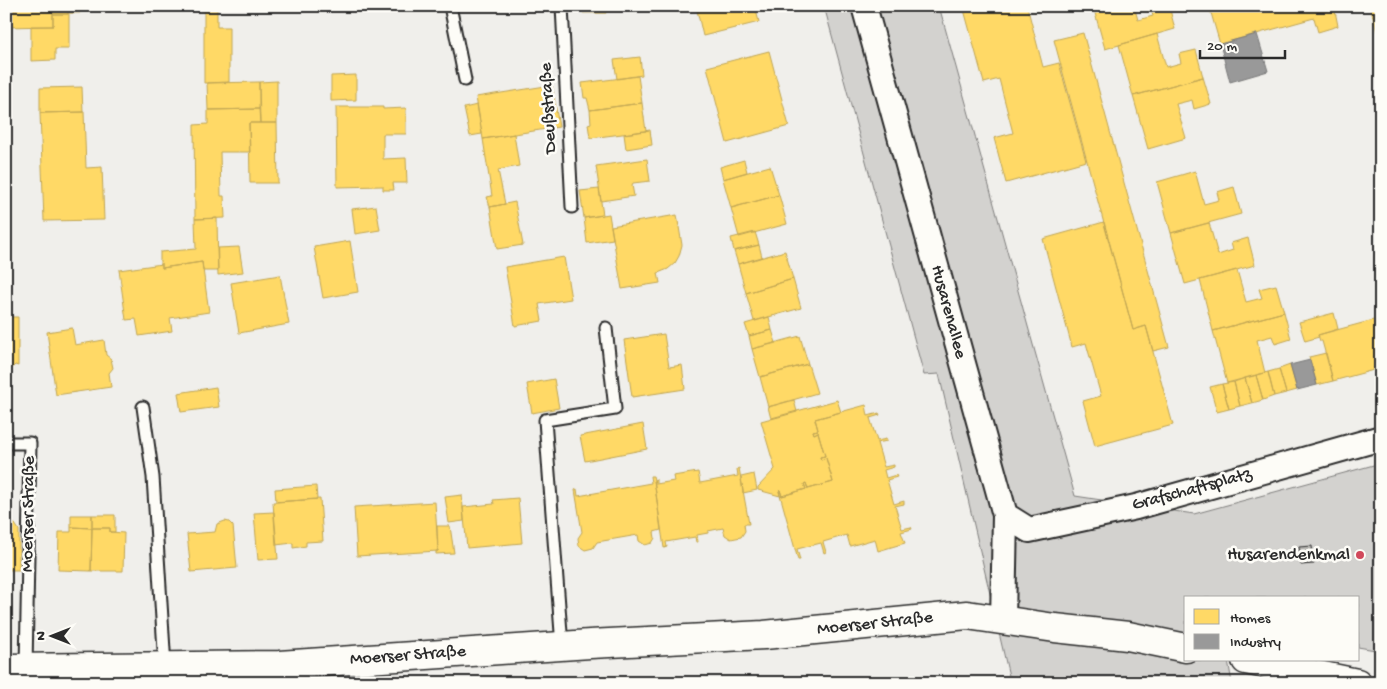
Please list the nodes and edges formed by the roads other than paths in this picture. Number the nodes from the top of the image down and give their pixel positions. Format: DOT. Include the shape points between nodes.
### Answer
graph roads {
  1 [pos="450,6"];
  2 [pos="562,6"];
  3 [pos="864,6"];
  4 [pos="465,80"];
  5 [pos="572,208"];
  6 [pos="606,328"];
  7 [pos="143,406"];
  8 [pos="1381,438"];
  9 [pos="6,443"];
  10 [pos="1005,515"];
  11 [pos="1003,620"];
  12 [pos="562,646"];
  13 [pos="1184,648"];
  14 [pos="1256,662"];
  15 [pos="164,666"];
  16 [pos="16,668"];
  17 [pos="1358,683"];
  1 -- 4 [label="lane"];
  2 -- 5 [label="lane, Deußstraße"];
  3 -- 10 [label="street, Husarenallee"];
  6 -- 12 [label="lane" via="615,409 545,420"];
  7 -- 15 [label="lane" via="153,477"];
  8 -- 10 [label="street, Grafschaftsplatz" via="1136,506 1030,530"];
  9 -- 16 [label="lane, Moerser Straße" via="30,444"];
  10 -- 11 [label="street, Husarenallee"];
  11 -- 12 [label="main road, Moerser Straße" via="967,616 764,635"];
  11 -- 13 [label="main road, Moerser Straße" via="1128,636"];
  12 -- 15 [label="main road, Moerser Straße" via="279,665"];
  14 -- 17 [label="main road"];
  15 -- 16 [label="main road, Moerser Straße"];
}
